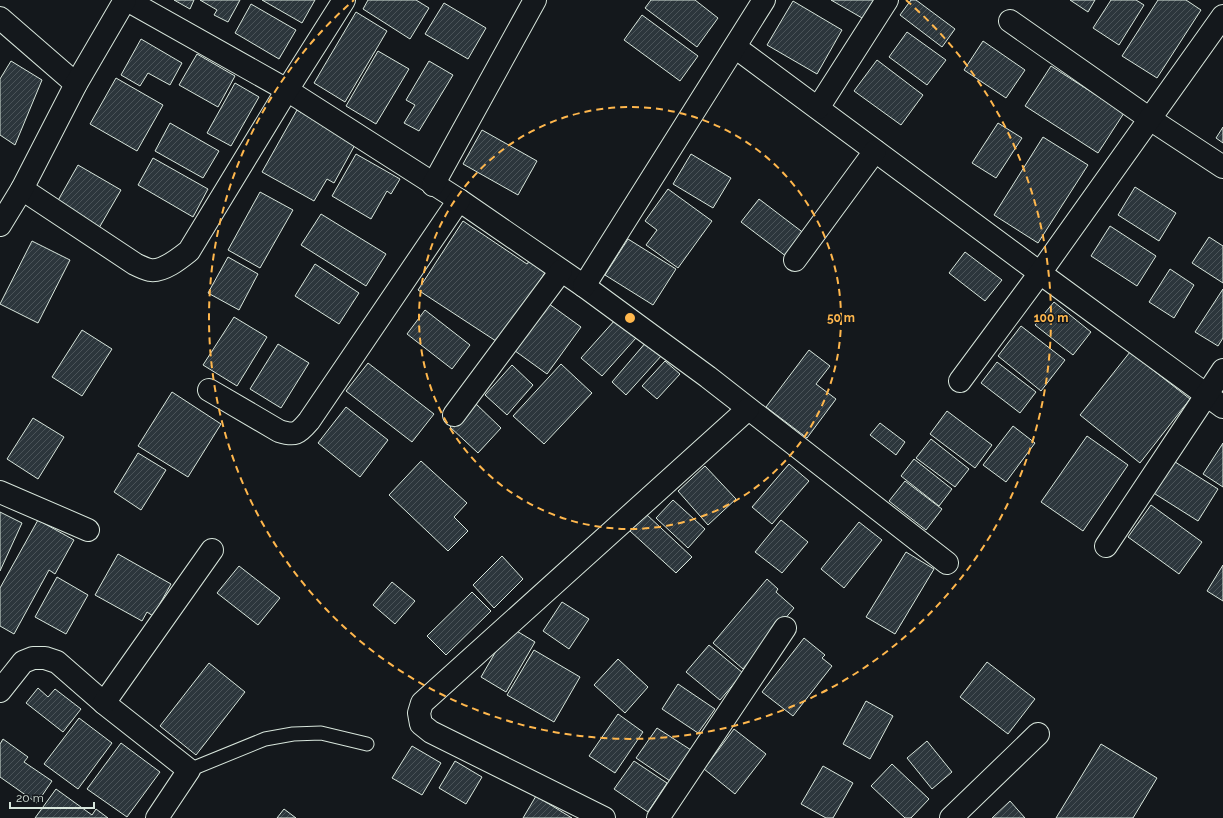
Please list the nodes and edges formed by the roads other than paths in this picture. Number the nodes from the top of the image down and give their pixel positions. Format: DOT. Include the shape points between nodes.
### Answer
graph roads {
  1 [pos="126,0"];
  2 [pos="344,0"];
  3 [pos="535,0"];
  4 [pos="764,0"];
  5 [pos="887,0"];
  6 [pos="1223,16"];
  7 [pos="0,18"];
  8 [pos="1010,21"];
  9 [pos="735,47"];
  10 [pos="76,84"];
  11 [pos="287,90"];
  12 [pos="818,108"];
  13 [pos="1150,119"];
  14 [pos="875,151"];
  15 [pos="1223,167"];
  16 [pos="433,185"];
  17 [pos="22,189"];
  18 [pos="459,200"];
  19 [pos="0,225"];
  20 [pos="796,260"];
  21 [pos="561,271"];
  22 [pos="1040,273"];
  23 [pos="584,286"];
  24 [pos="1223,370"];
  25 [pos="960,381"];
  26 [pos="208,390"];
  27 [pos="1215,401"];
  28 [pos="748,409"];
  29 [pos="454,415"];
  30 [pos="0,492"];
  31 [pos="88,530"];
  32 [pos="1106,546"];
  33 [pos="212,550"];
  34 [pos="947,562"];
  35 [pos="785,628"];
  36 [pos="0,691"];
  37 [pos="104,703"];
  38 [pos="1038,734"];
  39 [pos="368,744"];
  40 [pos="189,770"];
  41 [pos="157,818"];
  42 [pos="604,818"];
  43 [pos="658,818"];
  44 [pos="951,818"];
  1 -- 10 [label="street"];
  1 -- 11 [label="street"];
  2 -- 11 [label="street"];
  3 -- 16 [label="street"];
  4 -- 9 [label="street"];
  5 -- 12 [label="street"];
  6 -- 13 [label="street"];
  7 -- 10 [label="street"];
  8 -- 13 [label="street"];
  9 -- 12 [label="street"];
  9 -- 23 [label="street"];
  10 -- 17 [label="street"];
  11 -- 16 [label="street"];
  11 -- 17 [label="street" via="189,251 163,268 150,270 135,264"];
  12 -- 14 [label="street"];
  13 -- 15 [label="street"];
  13 -- 22 [label="street"];
  14 -- 20 [label="street"];
  14 -- 22 [label="street"];
  16 -- 18 [label="street"];
  17 -- 19 [label="street"];
  18 -- 21 [label="street"];
  18 -- 26 [label="street" via="310,421 301,430 290,435 279,431"];
  21 -- 23 [label="street"];
  21 -- 29 [label="street"];
  22 -- 25 [label="street"];
  22 -- 27 [label="street"];
  23 -- 28 [label="street"];
  24 -- 27 [label="street"];
  27 -- 32 [label="street"];
  28 -- 34 [label="street"];
  28 -- 42 [label="street" via="422,703 419,713 421,724 431,732"];
  30 -- 31 [label="street"];
  33 -- 37 [label="street"];
  35 -- 43 [label="street"];
  36 -- 37 [label="street" via="23,662 33,658 45,658 57,662"];
  37 -- 40 [label="street"];
  38 -- 44 [label="street"];
  39 -- 40 [label="lane" via="321,733 293,734 265,739"];
  40 -- 41 [label="street"];
}
